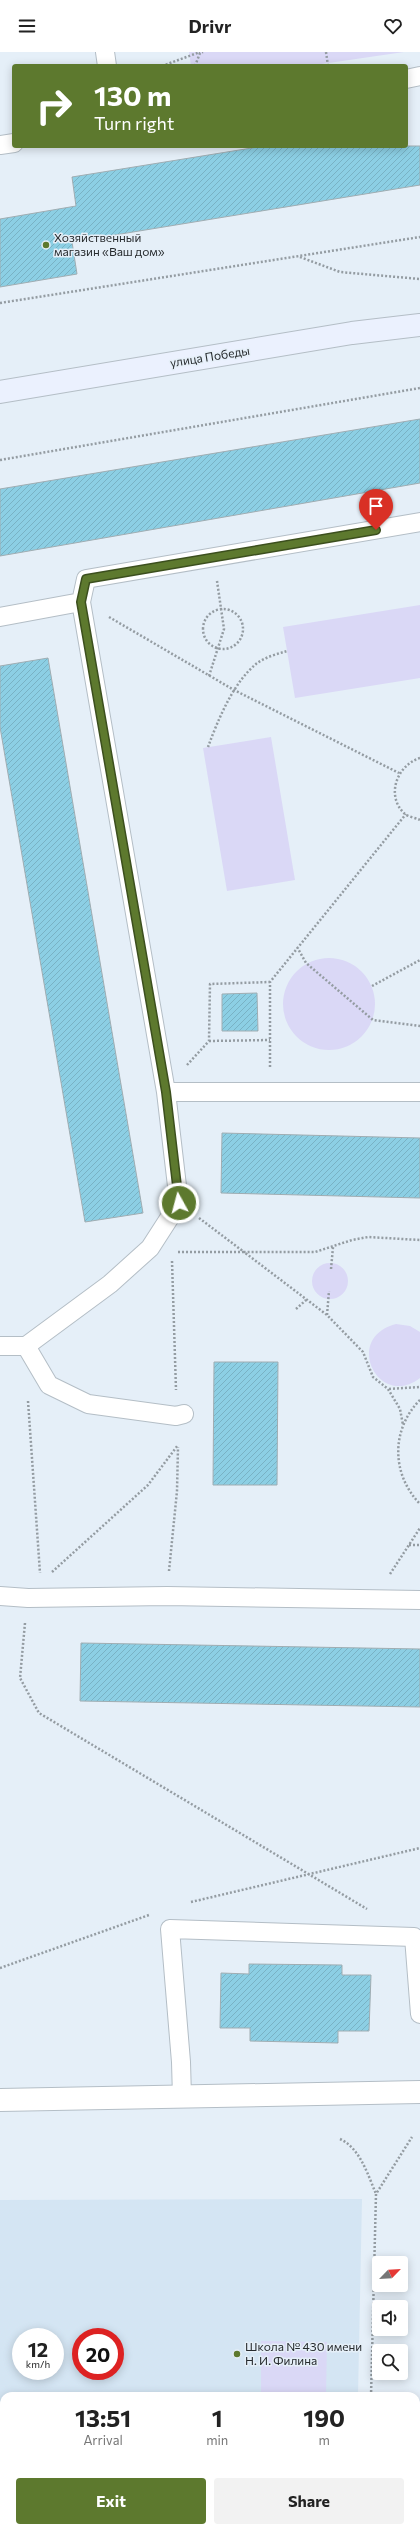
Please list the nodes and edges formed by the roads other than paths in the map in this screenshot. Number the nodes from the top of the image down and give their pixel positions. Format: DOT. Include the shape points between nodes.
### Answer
graph roads {
  1 [pos="105,52"];
  2 [pos="107,64"];
  3 [pos="420,76"];
  4 [pos="408,79"];
  5 [pos="12,143"];
  6 [pos="0,145"];
  7 [pos="420,325"];
  8 [pos="0,392"];
  9 [pos="420,522"];
  10 [pos="81,602"];
  11 [pos="0,616"];
  12 [pos="166,1092"];
  13 [pos="420,1092"];
  14 [pos="0,1346"];
  15 [pos="26,1346"];
  16 [pos="184,1414"];
  17 [pos="0,1596"];
  18 [pos="420,1600"];
  19 [pos="420,2014"];
  20 [pos="420,2092"];
  21 [pos="182,2097"];
  22 [pos="0,2100"];
  1 -- 2 [label="lane"];
  3 -- 4 [label="lane"];
  5 -- 6 [label="lane"];
  7 -- 8 [label="main road, улица Победы" via="352,333"];
  9 -- 10 [label="lane" via="86,579"];
  10 -- 11 [label="lane"];
  10 -- 12 [label="lane"];
  12 -- 13 [label="lane"];
  12 -- 15 [label="lane" via="179,1203 150,1248 110,1284"];
  14 -- 15 [label="lane"];
  15 -- 16 [label="lane" via="49,1385 88,1404 176,1416"];
  17 -- 18 [label="lane"];
  19 -- 21 [label="lane" via="414,1937 170,1929"];
  20 -- 21 [label="street"];
  21 -- 22 [label="street"];
}
